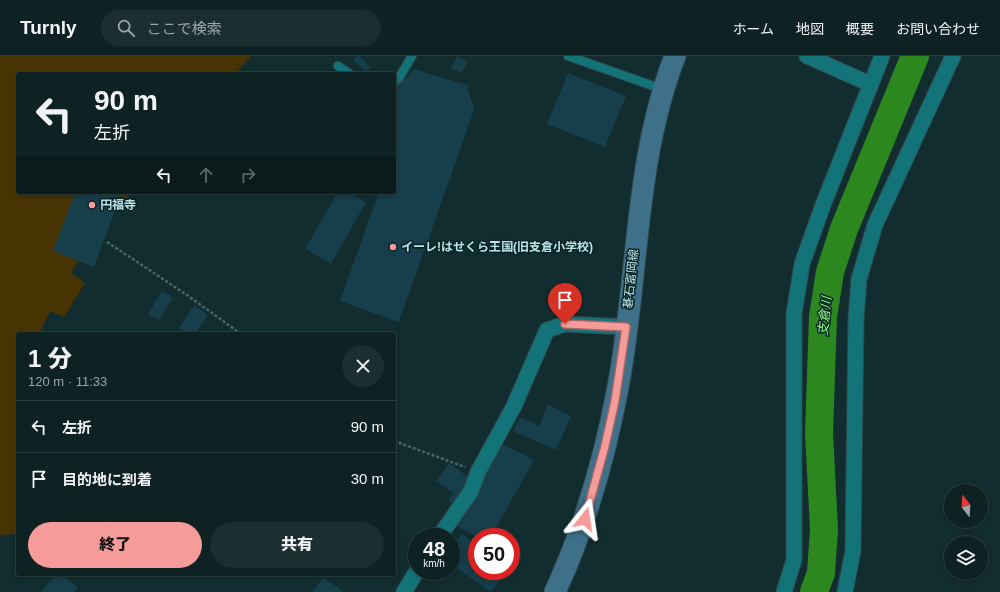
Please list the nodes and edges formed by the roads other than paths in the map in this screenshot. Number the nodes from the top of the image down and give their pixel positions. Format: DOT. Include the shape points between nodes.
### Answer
graph roads {
  1 [pos="412,56"];
  2 [pos="568,56"];
  3 [pos="675,56"];
  4 [pos="808,56"];
  5 [pos="882,56"];
  6 [pos="954,56"];
  7 [pos="338,66"];
  8 [pos="347,72"];
  9 [pos="396,80"];
  10 [pos="870,84"];
  11 [pos="662,88"];
  12 [pos="626,327"];
  13 [pos="445,528"];
  14 [pos="411,580"];
  15 [pos="404,592"];
  16 [pos="555,592"];
  17 [pos="784,592"];
  18 [pos="845,592"];
  1 -- 9 [label="lane"];
  2 -- 11 [label="lane"];
  3 -- 11 [label="main road, 碁石富岡線"];
  4 -- 10 [label="street"];
  5 -- 10 [label="street"];
  6 -- 18 [label="street" via="875,225 859,279 856,319 853,551"];
  7 -- 8 [label="lane"];
  10 -- 17 [label="street" via="802,264 794,314 794,560"];
  11 -- 12 [label="main road, 碁石富岡線" via="650,140 638,216"];
  12 -- 13 [label="street" via="565,324 548,330 514,406 478,472 471,491"];
  12 -- 16 [label="main road, 碁石富岡線" via="618,386 605,446 585,519"];
  14 -- 15 [label="street"];
}
